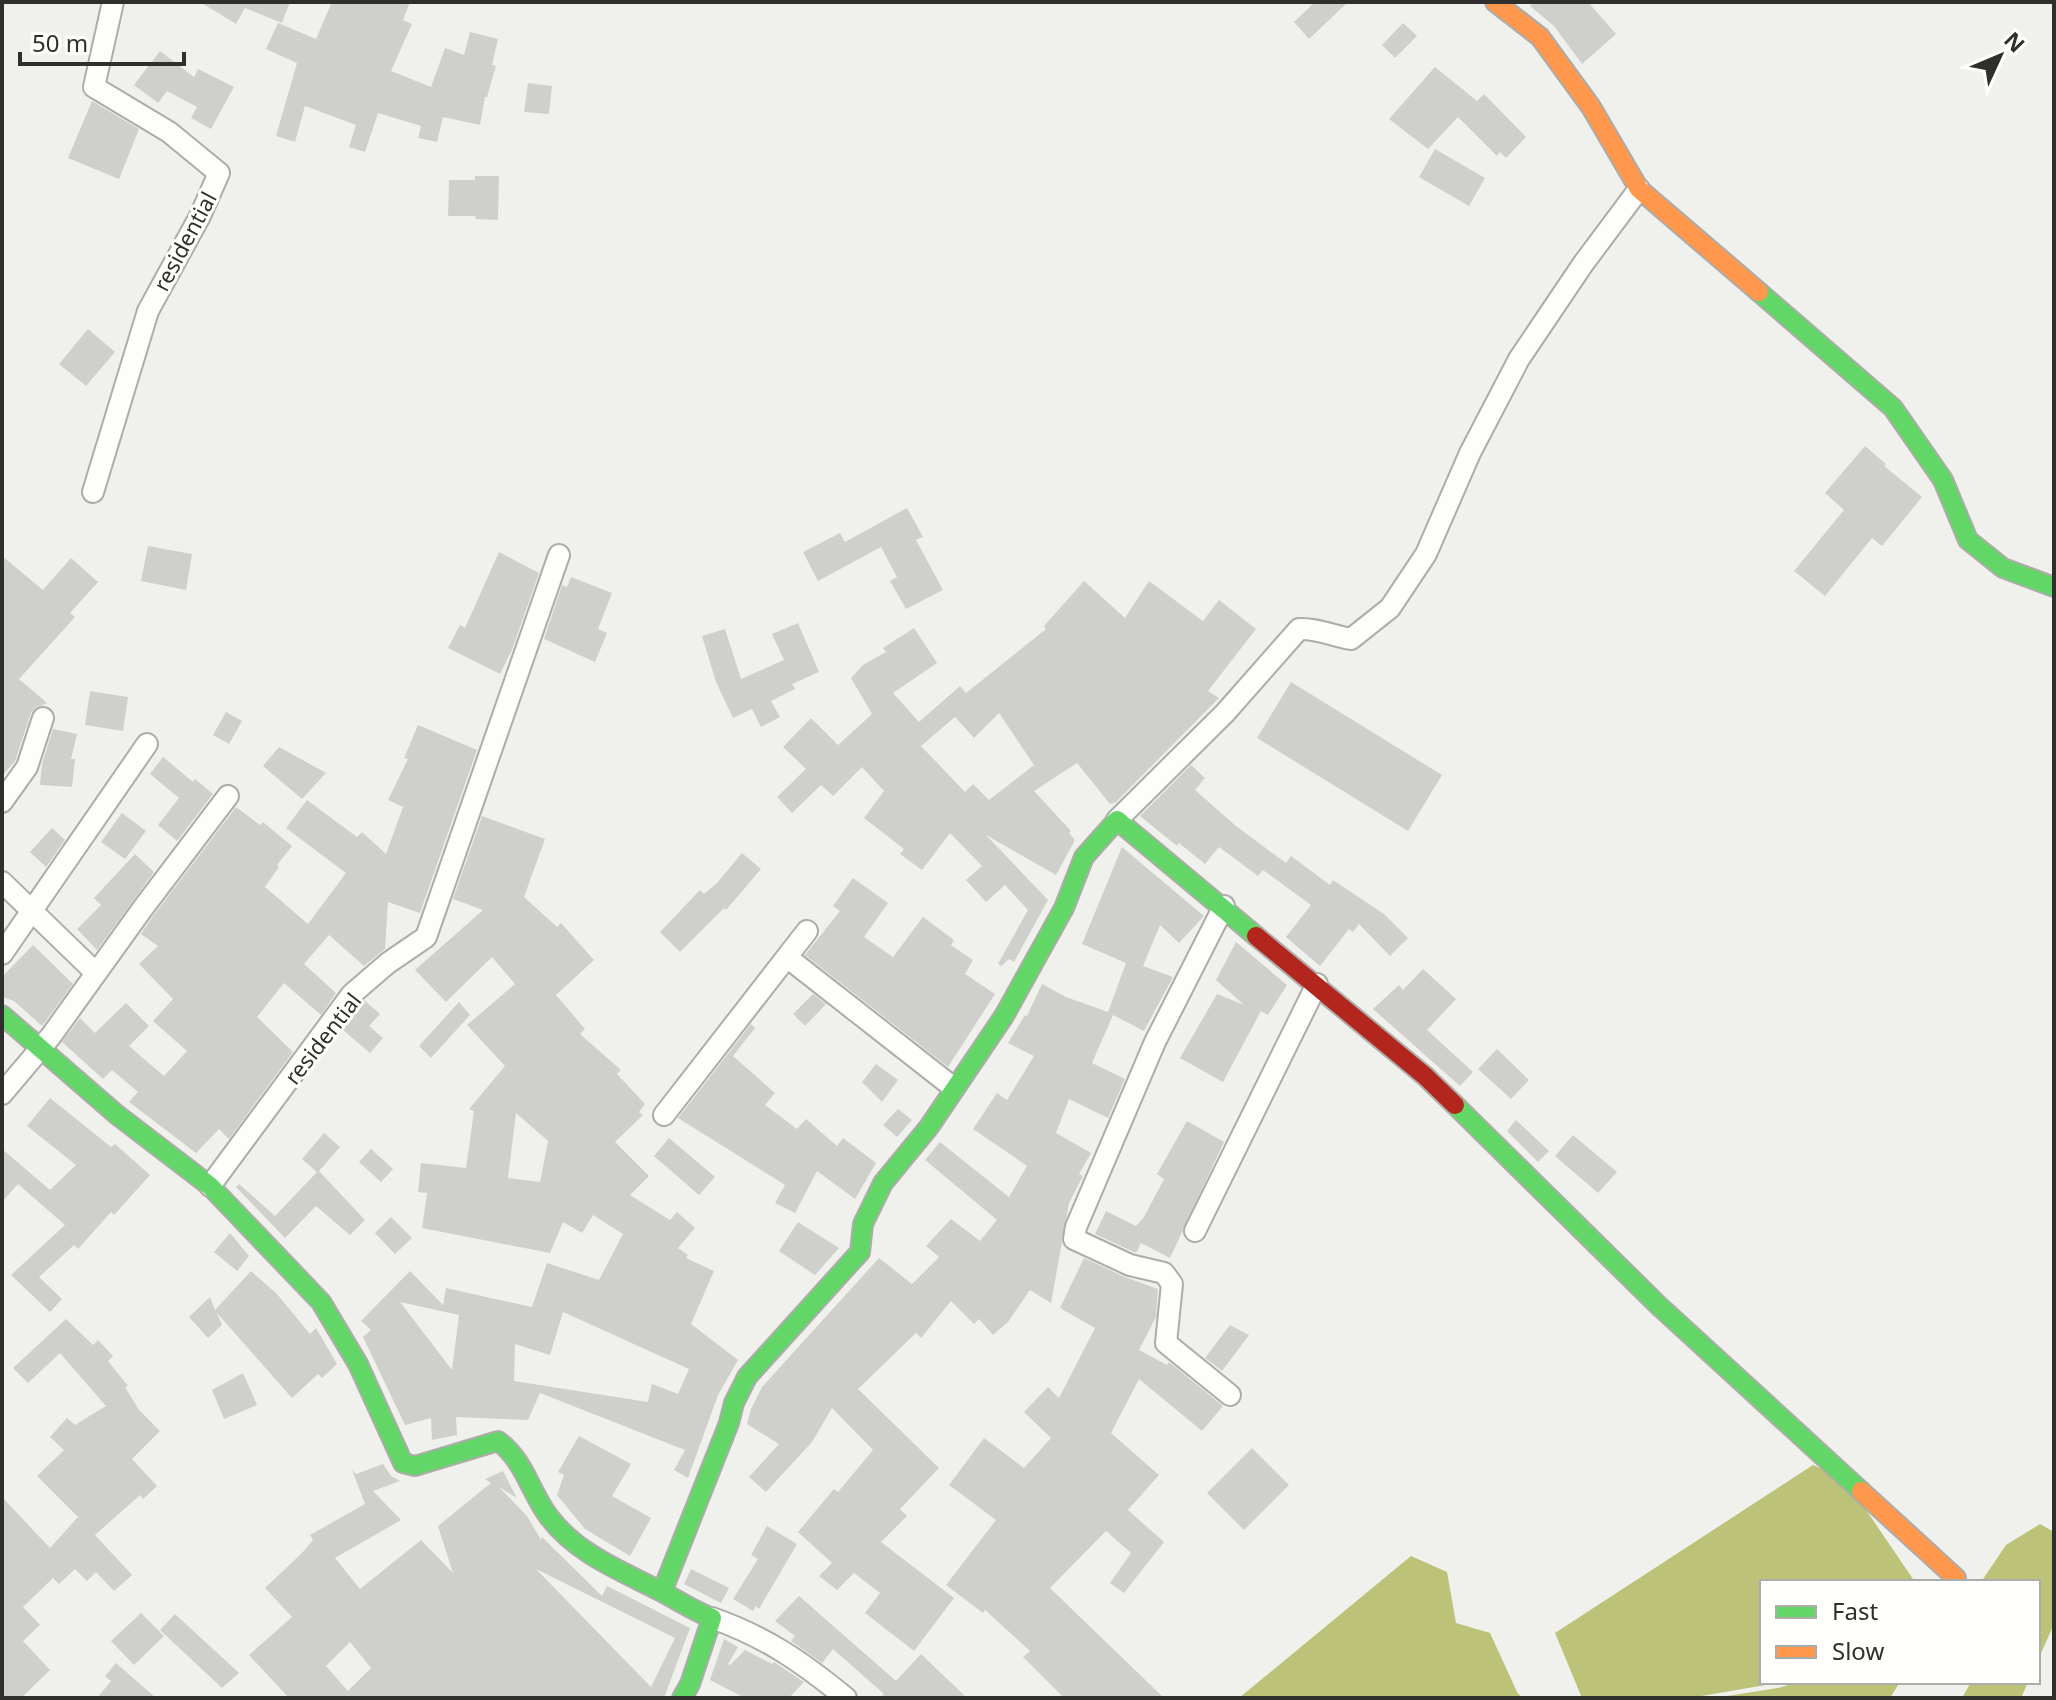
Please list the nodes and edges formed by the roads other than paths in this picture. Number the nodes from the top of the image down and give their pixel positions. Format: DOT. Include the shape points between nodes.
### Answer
graph roads {
  1 [pos="113,2"];
  2 [pos="1495,2"];
  3 [pos="1639,189"];
  4 [pos="93,492"];
  5 [pos="559,555"];
  6 [pos="2054,587"];
  7 [pos="43,718"];
  8 [pos="147,744"];
  9 [pos="228,796"];
  10 [pos="2,802"];
  11 [pos="1117,820"];
  12 [pos="2,882"];
  13 [pos="1224,906"];
  14 [pos="33,913"];
  15 [pos="807,931"];
  16 [pos="2,954"];
  17 [pos="788,958"];
  18 [pos="96,973"];
  19 [pos="1317,984"];
  20 [pos="2,1015"];
  21 [pos="39,1049"];
  22 [pos="954,1088"];
  23 [pos="2,1094"];
  24 [pos="664,1115"];
  25 [pos="210,1186"];
  26 [pos="1195,1231"];
  27 [pos="1230,1395"];
  28 [pos="1956,1578"];
  29 [pos="662,1592"];
  30 [pos="712,1618"];
  31 [pos="682,1698"];
  32 [pos="846,1698"];
  1 -- 4 [label="street, residential" via="94,87 169,132 219,173 148,311"];
  2 -- 3 [label="street" via="1540,37 1591,107"];
  3 -- 6 [label="street" via="1893,408 1943,480 1968,540 2003,568"];
  3 -- 11 [label="street" via="1519,359 1426,554 1390,608 1351,639 1299,629 1225,713"];
  5 -- 25 [label="street, residential" via="426,937 352,994"];
  7 -- 10 [label="street" via="27,767"];
  8 -- 14 [label="street"];
  9 -- 18 [label="street"];
  11 -- 13 [label="street"];
  11 -- 22 [label="street" via="1084,857 1064,908 1004,1016"];
  12 -- 14 [label="street"];
  13 -- 19 [label="street"];
  13 -- 27 [label="street" via="1143,1067 1074,1239 1130,1265 1164,1273 1172,1284 1166,1343"];
  14 -- 16 [label="street"];
  14 -- 18 [label="street"];
  15 -- 17 [label="street"];
  17 -- 22 [label="street"];
  17 -- 24 [label="street"];
  18 -- 21 [label="street"];
  19 -- 26 [label="street"];
  19 -- 28 [label="street" via="1425,1076 1658,1305"];
  20 -- 21 [label="street"];
  21 -- 23 [label="street"];
  21 -- 25 [label="street"];
  22 -- 29 [label="street" via="883,1183 863,1224 860,1252 747,1377"];
  25 -- 29 [label="street" via="321,1302 358,1364 403,1463 415,1466 498,1441 509,1448 548,1516 576,1547"];
  29 -- 30 [label="street"];
  30 -- 31 [label="street"];
  30 -- 32 [label="street" via="789,1653"];
}
